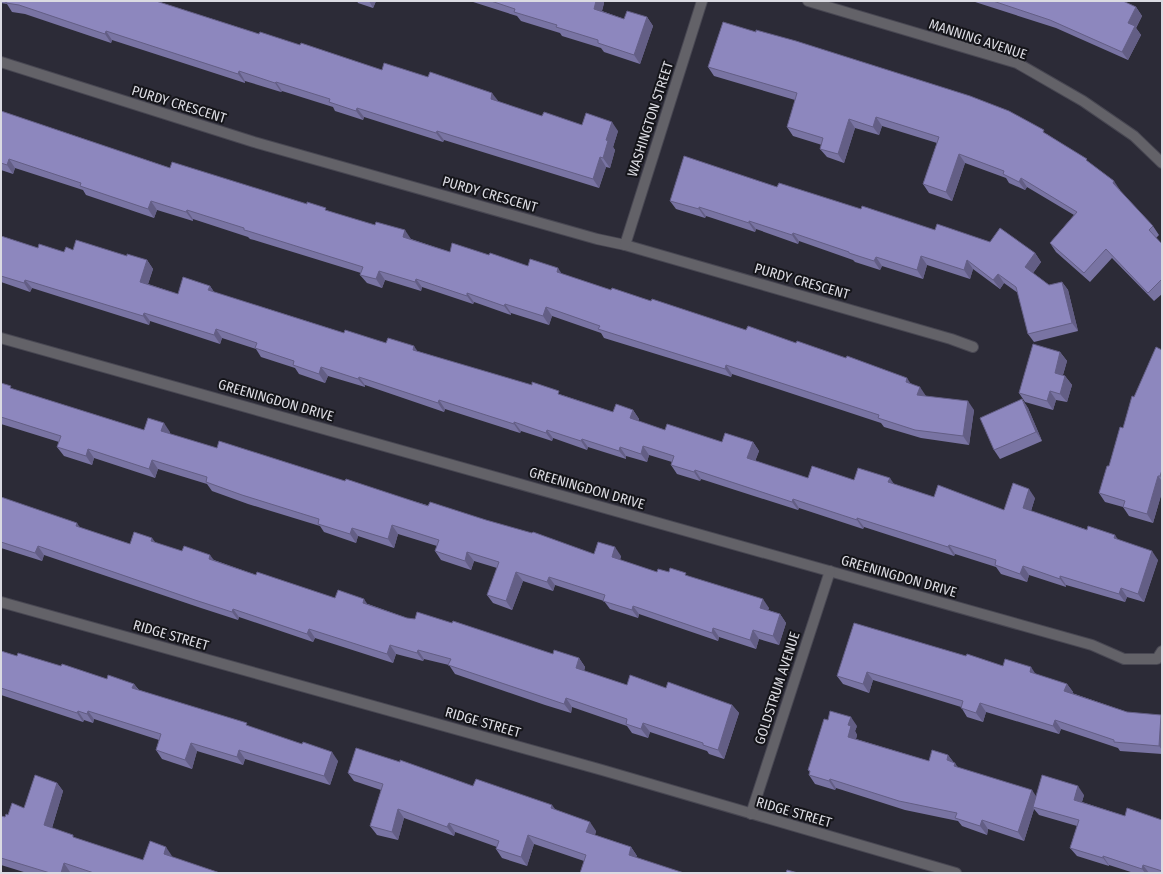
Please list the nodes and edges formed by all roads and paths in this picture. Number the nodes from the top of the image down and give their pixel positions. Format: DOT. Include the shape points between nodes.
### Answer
graph roads {
  1 [pos="702,1"];
  2 [pos="808,1"];
  3 [pos="1,62"];
  4 [pos="1162,163"];
  5 [pos="625,245"];
  6 [pos="1,338"];
  7 [pos="973,347"];
  8 [pos="830,571"];
  9 [pos="1,602"];
  10 [pos="1162,652"];
  11 [pos="751,814"];
  12 [pos="956,873"];
  1 -- 5 [label="street, WASHINGTON STREET"];
  2 -- 4 [label="street, MANNING AVENUE" via="1017,63 1083,101 1134,136"];
  3 -- 5 [label="street, PURDY CRESCENT" via="254,142"];
  5 -- 7 [label="street, PURDY CRESCENT"];
  6 -- 8 [label="street, GREENINGDON DRIVE"];
  8 -- 10 [label="street, GREENINGDON DRIVE" via="1092,645 1124,659 1157,659"];
  8 -- 11 [label="street, GOLDSTRUM AVENUE"];
  9 -- 11 [label="street, RIDGE STREET"];
  11 -- 12 [label="street, RIDGE STREET"];
}
